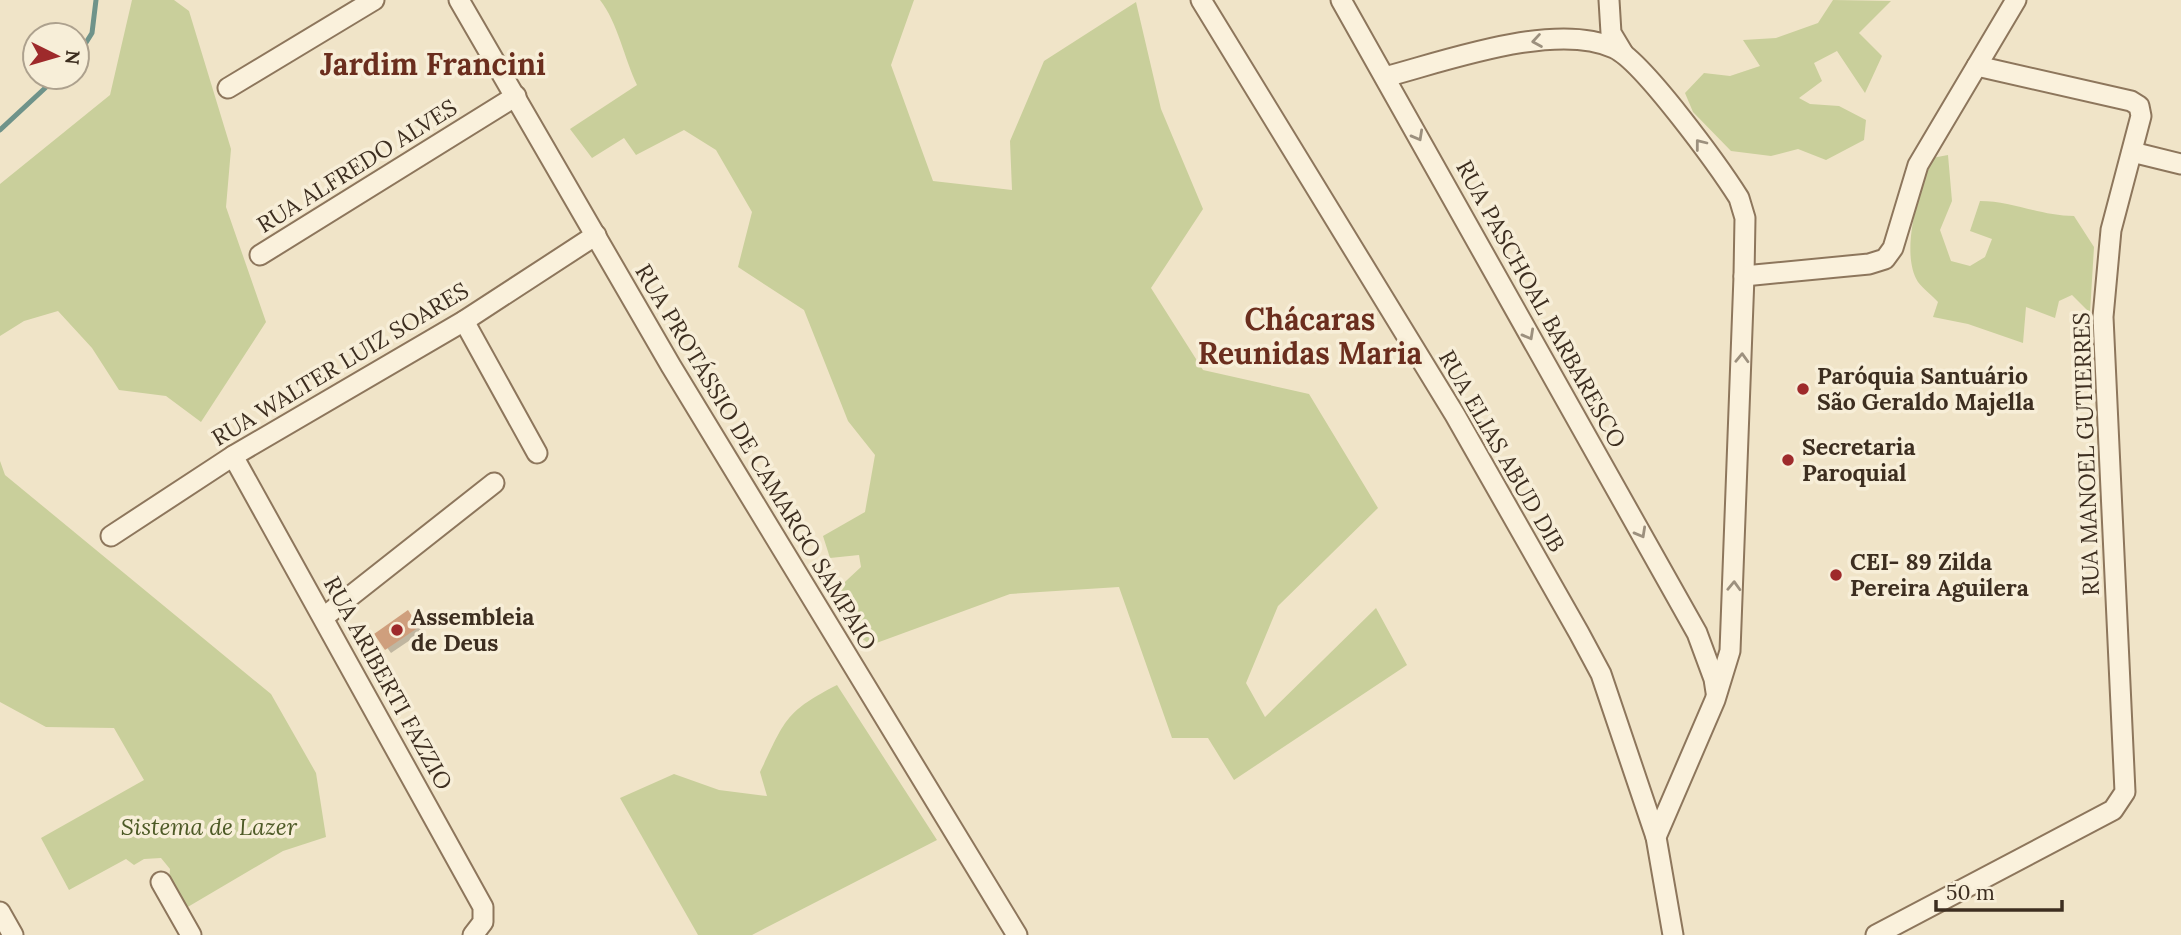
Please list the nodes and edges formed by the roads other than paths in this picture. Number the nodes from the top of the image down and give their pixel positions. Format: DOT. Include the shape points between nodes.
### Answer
graph roads {
  1 [pos="374,0"];
  2 [pos="459,0"];
  3 [pos="1201,0"];
  4 [pos="1341,0"];
  5 [pos="2016,0"];
  6 [pos="1609,2"];
  7 [pos="1598,43"];
  8 [pos="1623,53"];
  9 [pos="1977,66"];
  10 [pos="1385,77"];
  11 [pos="228,88"];
  12 [pos="516,96"];
  13 [pos="2132,152"];
  14 [pos="2181,164"];
  15 [pos="596,235"];
  16 [pos="260,255"];
  17 [pos="1744,276"];
  18 [pos="464,321"];
  19 [pos="537,453"];
  20 [pos="233,456"];
  21 [pos="494,483"];
  22 [pos="111,536"];
  23 [pos="324,617"];
  24 [pos="1697,633"];
  25 [pos="1732,633"];
  26 [pos="1715,700"];
  27 [pos="1656,837"];
  28 [pos="162,882"];
  29 [pos="191,935"];
  30 [pos="474,935"];
  31 [pos="1017,935"];
  32 [pos="1673,935"];
  33 [pos="1876,935"];
  1 -- 11 [label="street"];
  2 -- 12 [label="street, RUA PROTÁSSIO DE CAMARGO SAMPAIO"];
  3 -- 27 [label="street, RUA ELIAS ABUD DIB" via="1455,415 1579,633 1601,674"];
  4 -- 10 [label="street, RUA PASCHOAL BARBARESCO"];
  5 -- 9 [label="street"];
  6 -- 7 [label="street"];
  6 -- 8 [label="street" via="1611,33"];
  7 -- 8 [label="street"];
  7 -- 10 [label="street, one-way" via="1536,40"];
  17 -- 8 [label="street, one-way" via="1745,218 1739,198 1642,70"];
  9 -- 13 [label="street, RUA MANOEL GUTIERRES" via="2131,101 2141,116"];
  9 -- 17 [label="street" via="1918,165 1893,248 1885,259"];
  10 -- 24 [label="street, RUA PASCHOAL BARBARESCO, one-way"];
  12 -- 15 [label="street, RUA PROTÁSSIO DE CAMARGO SAMPAIO"];
  12 -- 16 [label="street, RUA ALFREDO ALVES"];
  13 -- 14 [label="street"];
  13 -- 33 [label="street, RUA MANOEL GUTIERRES" via="2111,230 2103,317 2125,792 2113,810"];
  15 -- 18 [label="street, RUA WALTER LUIZ SOARES"];
  15 -- 31 [label="street, RUA PROTÁSSIO DE CAMARGO SAMPAIO" via="738,479"];
  25 -- 17 [label="street, one-way"];
  18 -- 19 [label="street"];
  18 -- 20 [label="street, RUA WALTER LUIZ SOARES"];
  20 -- 22 [label="street, RUA WALTER LUIZ SOARES"];
  20 -- 23 [label="street, RUA ARIBERTI FAZZIO"];
  21 -- 23 [label="street"];
  23 -- 30 [label="street, RUA ARIBERTI FAZZIO" via="483,907 483,922"];
  24 -- 25 [label="street" via="1714,639"];
  24 -- 26 [label="street, RUA PASCHOAL BARBARESCO" via="1714,679"];
  25 -- 26 [label="street"];
  26 -- 27 [label="street"];
  27 -- 32 [label="street, RUA ELIAS ABUD DIB"];
  28 -- 29 [label="street"];
}
